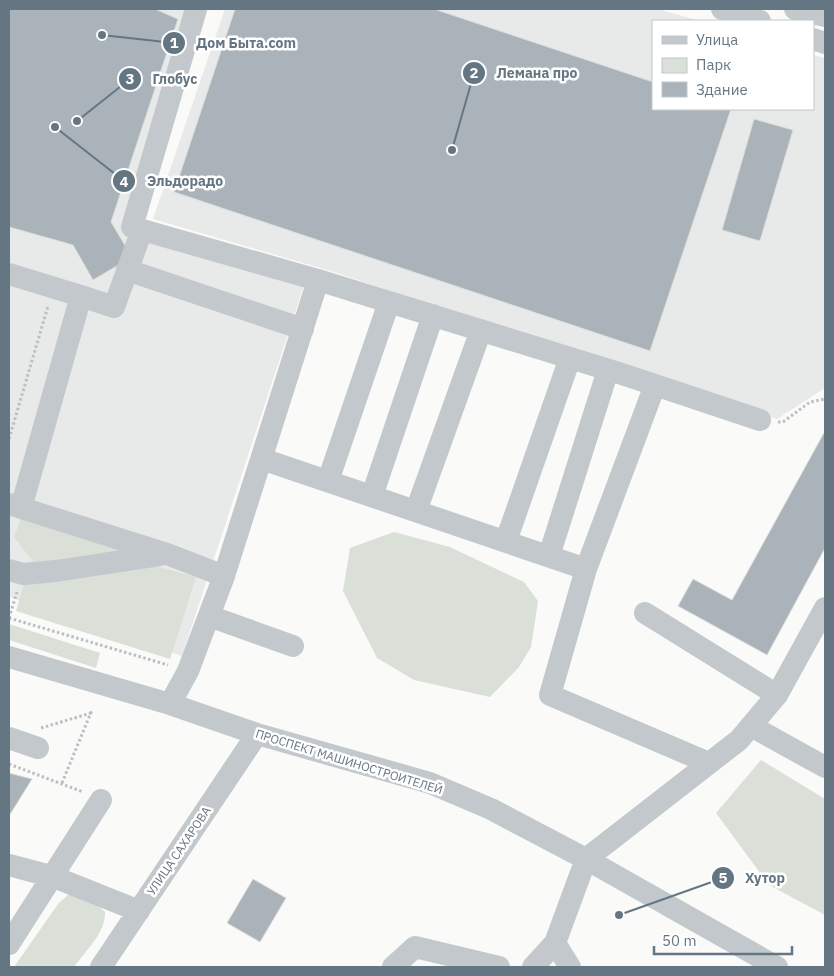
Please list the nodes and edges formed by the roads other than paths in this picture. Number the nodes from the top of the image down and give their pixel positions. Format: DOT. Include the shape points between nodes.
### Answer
graph roads {
  1 [pos="196,9"];
  2 [pos="722,9"];
  3 [pos="795,9"];
  4 [pos="825,16"];
  5 [pos="757,20"];
  6 [pos="142,230"];
  7 [pos="127,270"];
  8 [pos="9,274"];
  9 [pos="318,280"];
  10 [pos="81,296"];
  11 [pos="389,302"];
  12 [pos="433,315"];
  13 [pos="303,329"];
  14 [pos="480,330"];
  15 [pos="570,358"];
  16 [pos="608,370"];
  17 [pos="655,385"];
  18 [pos="760,420"];
  19 [pos="262,459"];
  20 [pos="328,481"];
  21 [pos="372,496"];
  22 [pos="15,506"];
  23 [pos="416,511"];
  24 [pos="506,542"];
  25 [pos="167,554"];
  26 [pos="549,556"];
  27 [pos="586,568"];
  28 [pos="16,572"];
  29 [pos="224,576"];
  30 [pos="825,608"];
  31 [pos="645,613"];
  32 [pos="209,616"];
  33 [pos="293,646"];
  34 [pos="9,657"];
  35 [pos="777,695"];
  36 [pos="170,704"];
  37 [pos="745,733"];
  38 [pos="257,734"];
  39 [pos="9,738"];
  40 [pos="37,739"];
  41 [pos="709,763"];
  42 [pos="825,767"];
  43 [pos="101,800"];
  44 [pos="586,859"];
  45 [pos="9,865"];
  46 [pos="54,877"];
  47 [pos="139,911"];
  48 [pos="555,943"];
  49 [pos="9,944"];
  50 [pos="101,967"];
  51 [pos="393,967"];
  52 [pos="499,967"];
  53 [pos="533,967"];
  54 [pos="570,967"];
  55 [pos="777,967"];
  1 -- 6 [label="street" via="132,227"];
  2 -- 5 [label="street"];
  3 -- 4 [label="street"];
  6 -- 7 [label="street"];
  6 -- 9 [label="street"];
  7 -- 10 [label="street" via="114,307"];
  7 -- 13 [label="street"];
  8 -- 10 [label="street"];
  9 -- 11 [label="street"];
  9 -- 13 [label="street"];
  10 -- 22 [label="street"];
  11 -- 12 [label="street"];
  11 -- 20 [label="street"];
  12 -- 14 [label="street"];
  12 -- 21 [label="street"];
  13 -- 19 [label="street"];
  14 -- 15 [label="street"];
  14 -- 23 [label="street"];
  15 -- 16 [label="street"];
  15 -- 24 [label="street"];
  16 -- 17 [label="street"];
  16 -- 26 [label="street"];
  17 -- 18 [label="street"];
  17 -- 27 [label="street"];
  19 -- 20 [label="street"];
  19 -- 29 [label="street"];
  20 -- 21 [label="street"];
  21 -- 23 [label="street"];
  22 -- 25 [label="street"];
  23 -- 24 [label="street"];
  24 -- 26 [label="street"];
  25 -- 28 [label="street" via="56,571"];
  25 -- 29 [label="street"];
  26 -- 27 [label="street"];
  27 -- 41 [label="street" via="550,695"];
  29 -- 32 [label="street"];
  30 -- 35 [label="street"];
  31 -- 35 [label="street"];
  32 -- 33 [label="street"];
  32 -- 36 [label="street" via="188,671"];
  34 -- 36 [label="street, ПРОСПЕКТ МАШИНОСТРОИТЕЛЕЙ"];
  35 -- 37 [label="street"];
  36 -- 38 [label="street, ПРОСПЕКТ МАШИНОСТРОИТЕЛЕЙ"];
  37 -- 41 [label="street"];
  37 -- 42 [label="street"];
  38 -- 44 [label="street, ПРОСПЕКТ МАШИНОСТРОИТЕЛЕЙ" via="430,784 491,810"];
  38 -- 47 [label="street, УЛИЦА САХАРОВА"];
  39 -- 40 [label="street"];
  41 -- 44 [label="street"];
  43 -- 46 [label="street"];
  44 -- 48 [label="street"];
  44 -- 55 [label="street, ПРОСПЕКТ МАШИНОСТРОИТЕЛЕЙ"];
  45 -- 46 [label="street"];
  46 -- 47 [label="street"];
  46 -- 49 [label="street"];
  47 -- 50 [label="street, УЛИЦА САХАРОВА"];
  48 -- 53 [label="street"];
  48 -- 54 [label="street"];
  51 -- 52 [label="street" via="415,947"];
}
